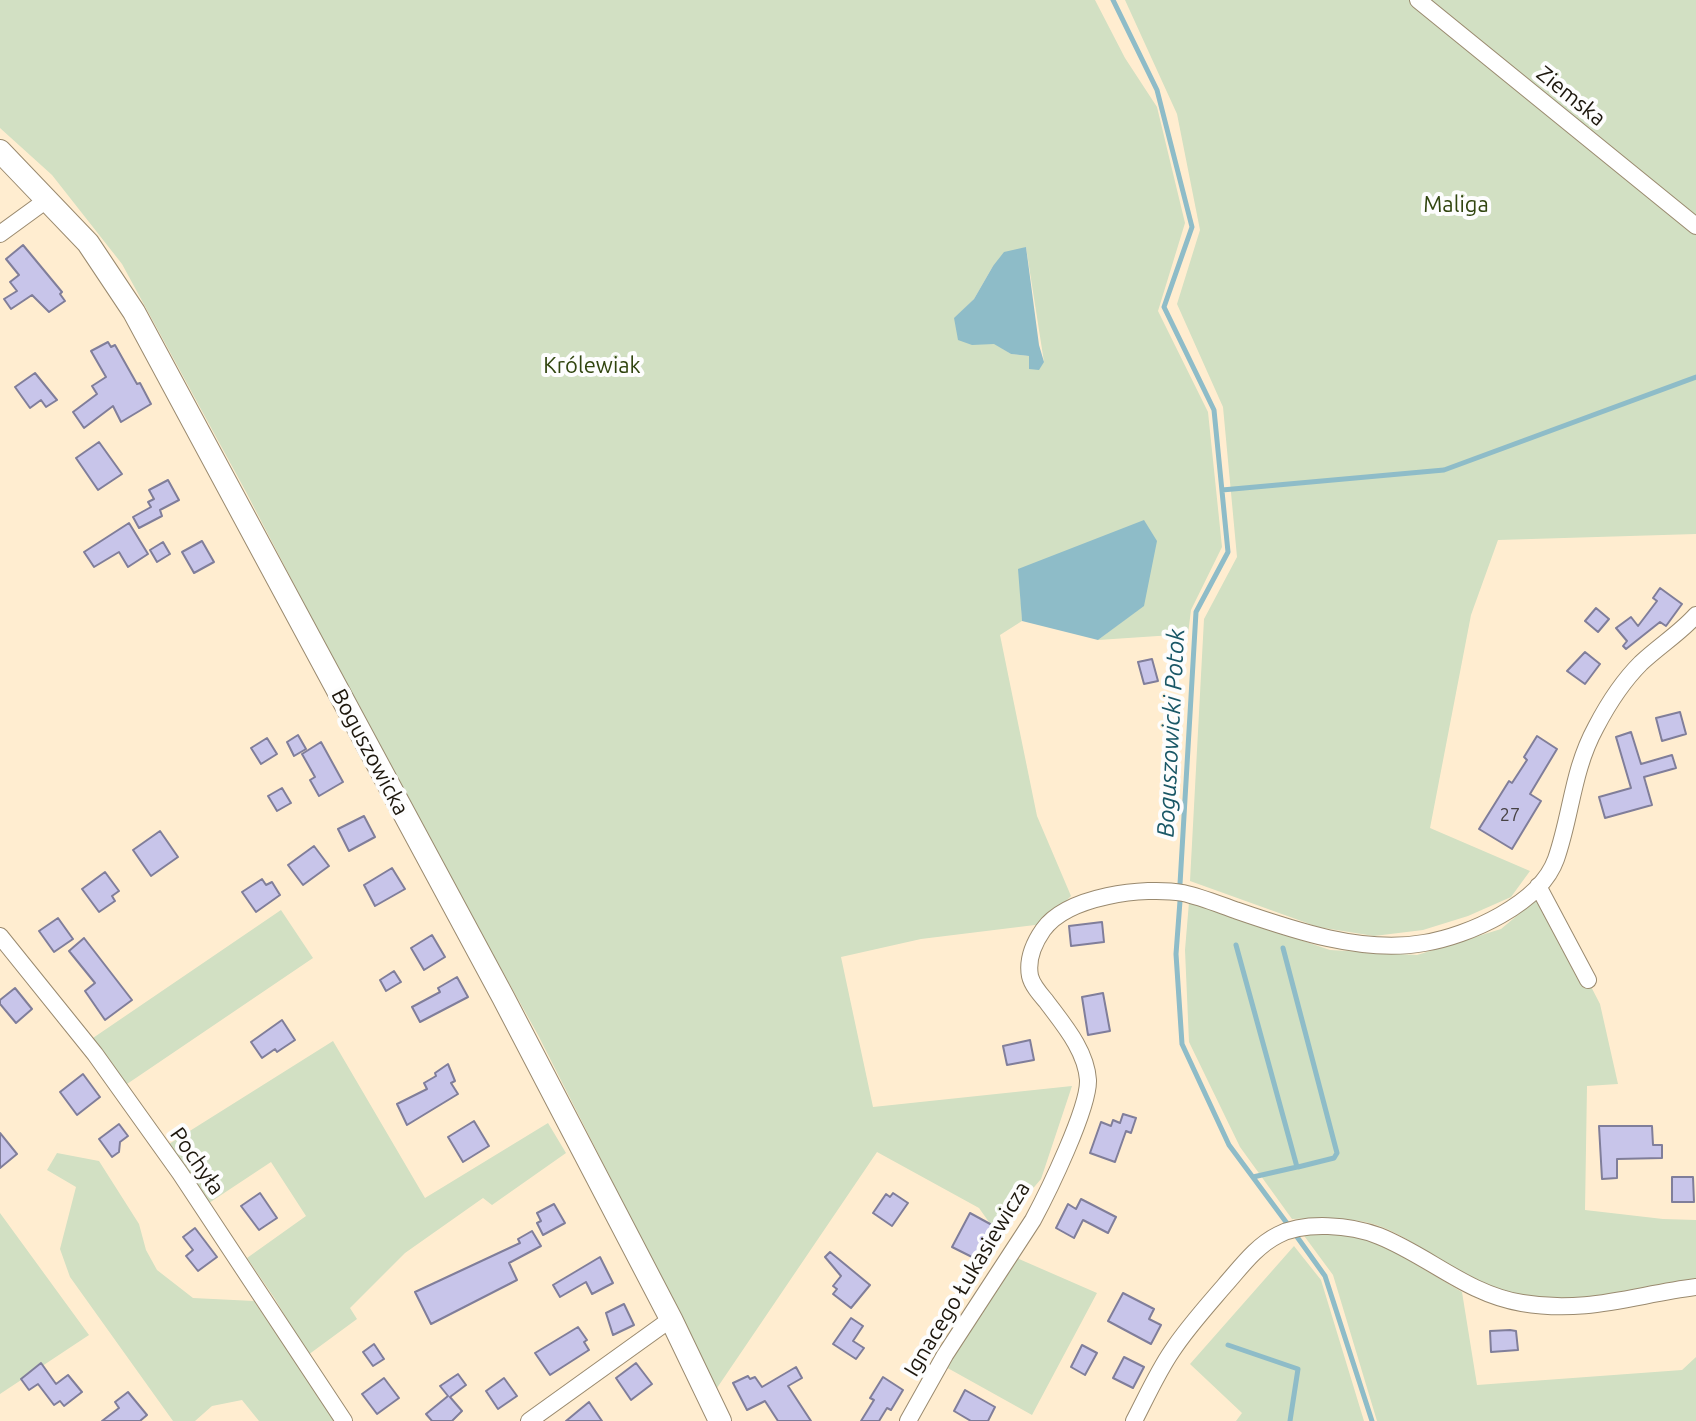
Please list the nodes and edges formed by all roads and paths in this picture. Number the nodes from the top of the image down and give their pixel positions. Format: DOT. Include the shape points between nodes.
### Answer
graph roads {
  1 [pos="1418,0"];
  2 [pos="1,153"];
  3 [pos="48,199"];
  4 [pos="1696,226"];
  5 [pos="0,234"];
  6 [pos="1696,615"];
  7 [pos="1538,886"];
  8 [pos="0,936"];
  9 [pos="1588,980"];
  10 [pos="1696,1287"];
  11 [pos="671,1319"];
  12 [pos="344,1421"];
  13 [pos="529,1421"];
  14 [pos="720,1421"];
  15 [pos="908,1421"];
  16 [pos="1134,1421"];
  1 -- 4 [label="street, Ziemska"];
  2 -- 3 [label="street, Boguszowicka"];
  3 -- 5 [label="street"];
  3 -- 11 [label="street, Boguszowicka" via="88,243 134,312"];
  6 -- 7 [label="street, Ignacego Łukasiewicza" via="1635,670 1596,727 1575,774 1555,862"];
  7 -- 9 [label="street"];
  7 -- 15 [label="street, Ignacego Łukasiewicza" via="1512,908 1474,928 1407,945 1335,938 1169,891 1080,903 1054,919 1034,945 1029,975 1080,1053 1088,1078 1086,1097 1039,1208"];
  8 -- 12 [label="street, Pochyła" via="95,1054 180,1173"];
  10 -- 16 [label="street" via="1584,1307 1521,1303 1485,1294 1367,1232 1293,1230 1266,1242 1248,1259 1184,1333"];
  11 -- 13 [label="street"];
  11 -- 14 [label="street, Boguszowicka"];
}
